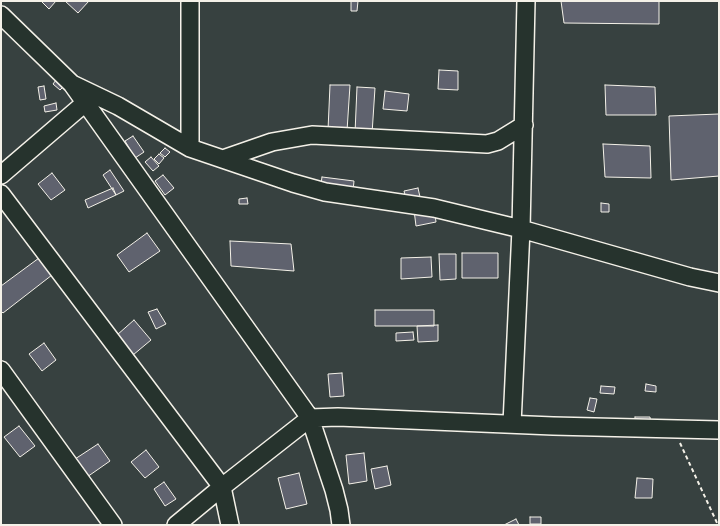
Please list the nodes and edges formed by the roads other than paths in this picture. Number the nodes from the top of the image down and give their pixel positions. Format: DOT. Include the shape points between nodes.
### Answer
graph roads {
  1 [pos="190,1"];
  2 [pos="526,1"];
  3 [pos="1,15"];
  4 [pos="72,84"];
  5 [pos="85,103"];
  6 [pos="524,125"];
  7 [pos="190,148"];
  8 [pos="223,158"];
  9 [pos="1,175"];
  10 [pos="1,194"];
  11 [pos="521,229"];
  12 [pos="719,284"];
  13 [pos="1,370"];
  14 [pos="310,418"];
  15 [pos="512,424"];
  16 [pos="719,430"];
  17 [pos="222,487"];
  18 [pos="113,525"];
  19 [pos="176,525"];
  20 [pos="230,525"];
  21 [pos="341,525"];
  1 -- 7 [label="street"];
  2 -- 6 [label="street"];
  3 -- 4 [label="street"];
  4 -- 5 [label="street"];
  4 -- 7 [label="street" via="118,106"];
  5 -- 9 [label="street"];
  5 -- 14 [label="street"];
  6 -- 8 [label="street" via="498,141 487,144 312,135 272,142"];
  6 -- 11 [label="street"];
  7 -- 8 [label="street"];
  8 -- 11 [label="street" via="325,192 434,208"];
  10 -- 17 [label="street"];
  11 -- 12 [label="street"];
  11 -- 15 [label="street"];
  13 -- 18 [label="street"];
  14 -- 15 [label="street"];
  14 -- 17 [label="street"];
  14 -- 21 [label="street" via="334,490"];
  15 -- 16 [label="street"];
  17 -- 19 [label="street"];
  17 -- 20 [label="street"];
}
